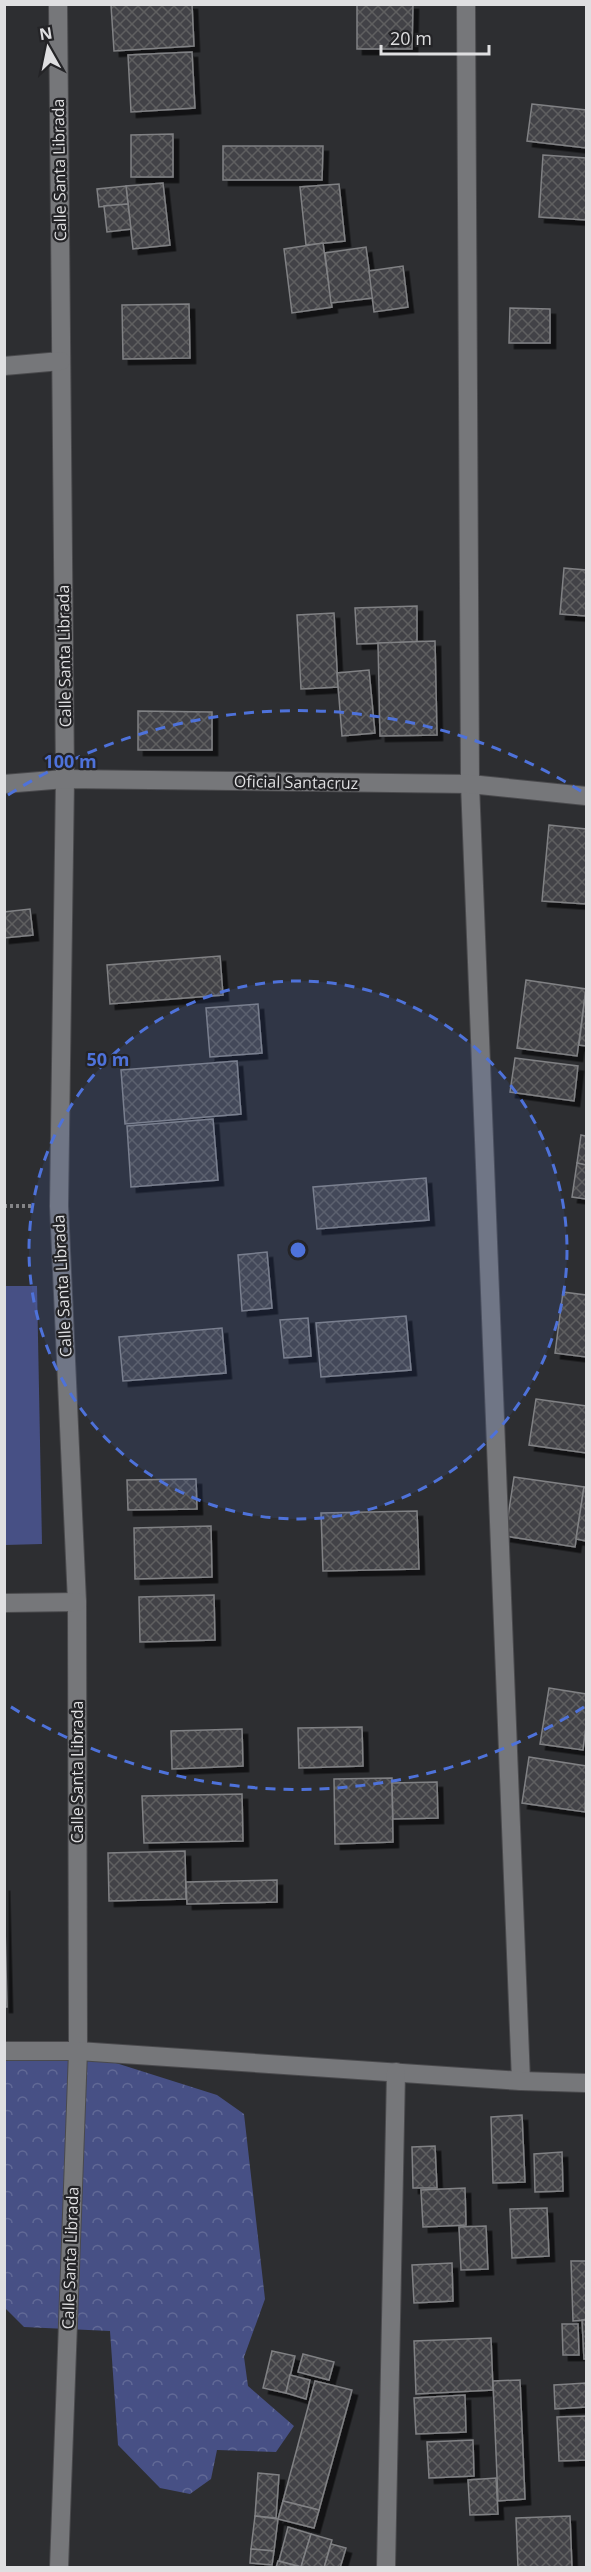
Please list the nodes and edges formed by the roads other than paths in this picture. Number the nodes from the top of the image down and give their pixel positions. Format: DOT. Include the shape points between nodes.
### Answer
graph roads {
  1 [pos="58,4"];
  2 [pos="466,4"];
  3 [pos="61,361"];
  4 [pos="4,366"];
  5 [pos="65,779"];
  6 [pos="4,784"];
  7 [pos="470,784"];
  8 [pos="586,796"];
  9 [pos="77,1602"];
  10 [pos="4,1603"];
  11 [pos="4,2051"];
  12 [pos="78,2051"];
  13 [pos="396,2072"];
  14 [pos="521,2081"];
  15 [pos="586,2083"];
  16 [pos="59,2568"];
  17 [pos="386,2568"];
  1 -- 3 [label="street, Calle Santa Librada"];
  2 -- 7 [label="street"];
  3 -- 4 [label="street"];
  3 -- 5 [label="street, Calle Santa Librada"];
  5 -- 6 [label="street, Oficial Santacruz"];
  5 -- 7 [label="street, Oficial Santacruz"];
  5 -- 9 [label="street, Calle Santa Librada" via="59,1206"];
  7 -- 8 [label="street, Oficial Santacruz"];
  7 -- 14 [label="street"];
  9 -- 10 [label="street"];
  9 -- 12 [label="street, Calle Santa Librada"];
  11 -- 12 [label="street"];
  12 -- 13 [label="street"];
  12 -- 16 [label="street, Calle Santa Librada"];
  13 -- 14 [label="street"];
  13 -- 17 [label="street"];
  14 -- 15 [label="street"];
}
